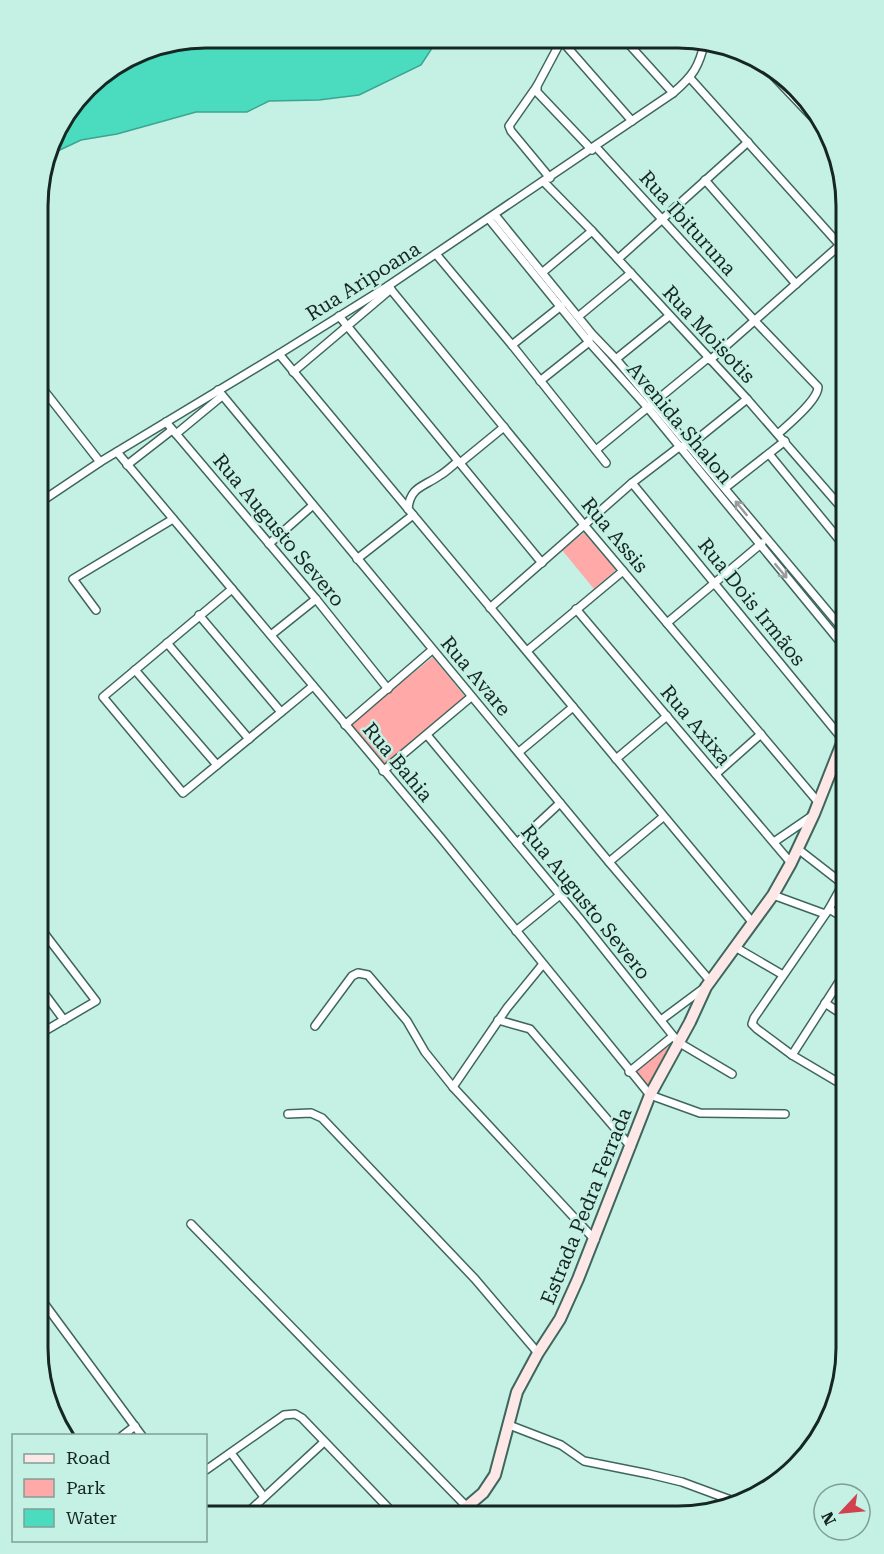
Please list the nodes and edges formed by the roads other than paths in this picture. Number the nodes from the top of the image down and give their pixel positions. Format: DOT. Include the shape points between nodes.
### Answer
graph roads {
  1 [pos="557,48"];
  2 [pos="568,48"];
  3 [pos="632,48"];
  4 [pos="702,50"];
  5 [pos="692,75"];
  6 [pos="537,86"];
  7 [pos="673,93"];
  8 [pos="632,122"];
  9 [pos="748,142"];
  10 [pos="594,148"];
  11 [pos="547,180"];
  12 [pos="705,180"];
  13 [pos="492,217"];
  14 [pos="662,219"];
  15 [pos="592,231"];
  16 [pos="836,240"];
  17 [pos="836,248"];
  18 [pos="436,254"];
  19 [pos="618,259"];
  20 [pos="543,272"];
  21 [pos="631,273"];
  22 [pos="546,282"];
  23 [pos="796,284"];
  24 [pos="390,288"];
  25 [pos="561,306"];
  26 [pos="574,314"];
  27 [pos="339,316"];
  28 [pos="669,316"];
  29 [pos="755,321"];
  30 [pos="348,327"];
  31 [pos="592,334"];
  32 [pos="589,342"];
  33 [pos="512,345"];
  34 [pos="279,354"];
  35 [pos="616,359"];
  36 [pos="709,359"];
  37 [pos="293,372"];
  38 [pos="540,381"];
  39 [pos="632,384"];
  40 [pos="220,393"];
  41 [pos="48,396"];
  42 [pos="747,399"];
  43 [pos="651,405"];
  44 [pos="166,422"];
  45 [pos="504,427"];
  46 [pos="174,432"];
  47 [pos="779,433"];
  48 [pos="785,441"];
  49 [pos="690,445"];
  50 [pos="679,447"];
  51 [pos="596,450"];
  52 [pos="117,452"];
  53 [pos="769,454"];
  54 [pos="100,462"];
  55 [pos="459,462"];
  56 [pos="606,463"];
  57 [pos="127,465"];
  58 [pos="632,483"];
  59 [pos="725,488"];
  60 [pos="48,496"];
  61 [pos="836,501"];
  62 [pos="312,506"];
  63 [pos="410,512"];
  64 [pos="173,519"];
  65 [pos="754,524"];
  66 [pos="585,526"];
  67 [pos="747,529"];
  68 [pos="836,536"];
  69 [pos="766,539"];
  70 [pos="269,544"];
  71 [pos="760,544"];
  72 [pos="357,559"];
  73 [pos="542,563"];
  74 [pos="622,571"];
  75 [pos="714,583"];
  76 [pos="232,589"];
  77 [pos="316,598"];
  78 [pos="490,608"];
  79 [pos="576,609"];
  80 [pos="96,610"];
  81 [pos="199,615"];
  82 [pos="836,621"];
  83 [pos="667,623"];
  84 [pos="271,635"];
  85 [pos="836,637"];
  86 [pos="167,643"];
  87 [pos="432,650"];
  88 [pos="527,651"];
  89 [pos="135,670"];
  90 [pos="313,686"];
  91 [pos="388,689"];
  92 [pos="471,697"];
  93 [pos="573,707"];
  94 [pos="281,712"];
  95 [pos="668,716"];
  96 [pos="345,725"];
  97 [pos="836,727"];
  98 [pos="760,734"];
  99 [pos="427,735"];
  100 [pos="249,739"];
  101 [pos="519,752"];
  102 [pos="616,759"];
  103 [pos="836,762"];
  104 [pos="217,765"];
  105 [pos="383,771"];
  106 [pos="716,774"];
  107 [pos="818,802"];
  108 [pos="560,803"];
  109 [pos="814,814"];
  110 [pos="663,817"];
  111 [pos="774,842"];
  112 [pos="517,843"];
  113 [pos="798,849"];
  114 [pos="609,862"];
  115 [pos="791,863"];
  116 [pos="836,878"];
  117 [pos="560,895"];
  118 [pos="773,895"];
  119 [pos="836,895"];
  120 [pos="827,911"];
  121 [pos="836,915"];
  122 [pos="753,923"];
  123 [pos="516,931"];
  124 [pos="48,938"];
  125 [pos="735,947"];
  126 [pos="543,963"];
  127 [pos="783,975"];
  128 [pos="708,984"];
  129 [pos="836,986"];
  130 [pos="48,998"];
  131 [pos="825,1002"];
  132 [pos="836,1010"];
  133 [pos="64,1020"];
  134 [pos="498,1020"];
  135 [pos="661,1020"];
  136 [pos="315,1026"];
  137 [pos="48,1029"];
  138 [pos="675,1039"];
  139 [pos="792,1056"];
  140 [pos="629,1072"];
  141 [pos="732,1074"];
  142 [pos="836,1078"];
  143 [pos="453,1088"];
  144 [pos="650,1095"];
  145 [pos="288,1114"];
  146 [pos="785,1114"];
  147 [pos="631,1147"];
  148 [pos="191,1224"];
  149 [pos="595,1240"];
  150 [pos="48,1309"];
  151 [pos="538,1353"];
  152 [pos="509,1425"];
  153 [pos="135,1426"];
  154 [pos="125,1434"];
  155 [pos="141,1434"];
  156 [pos="324,1442"];
  157 [pos="231,1453"];
  158 [pos="207,1469"];
  159 [pos="264,1497"];
  160 [pos="727,1499"];
  161 [pos="254,1506"];
  162 [pos="386,1506"];
  163 [pos="466,1506"];
  164 [pos="468,1506"];
  1 -- 6 [label="street"];
  2 -- 8 [label="street"];
  3 -- 7 [label="street"];
  4 -- 5 [label="street"];
  5 -- 7 [label="street, Rua Aripoana"];
  5 -- 9 [label="street"];
  6 -- 10 [label="street, Rua Ibituruna" via="539,94"];
  6 -- 11 [label="street, Rua Moisotis" via="509,126"];
  7 -- 8 [label="street, Rua Aripoana"];
  8 -- 10 [label="street, Rua Aripoana"];
  9 -- 12 [label="street"];
  9 -- 16 [label="street"];
  10 -- 11 [label="street, Rua Aripoana"];
  10 -- 14 [label="street, Rua Ibituruna"];
  11 -- 13 [label="street, Rua Aripoana"];
  11 -- 15 [label="street, Rua Moisotis"];
  12 -- 14 [label="street"];
  12 -- 23 [label="street"];
  13 -- 18 [label="street, Rua Aripoana"];
  13 -- 20 [label="street, Avenida Shalon"];
  13 -- 22 [label="street, Avenida Shalon"];
  14 -- 19 [label="street"];
  14 -- 29 [label="street, Rua Ibituruna"];
  15 -- 19 [label="street, Rua Moisotis"];
  15 -- 20 [label="street"];
  17 -- 23 [label="street"];
  18 -- 24 [label="street, Rua Aripoana"];
  18 -- 33 [label="street"];
  19 -- 21 [label="street, Rua Moisotis"];
  20 -- 22 [label="street, Avenida Shalon"];
  21 -- 26 [label="street"];
  21 -- 28 [label="street, Rua Moisotis"];
  22 -- 25 [label="street, Avenida Shalon"];
  22 -- 26 [label="street, Avenida Shalon"];
  23 -- 29 [label="street"];
  24 -- 27 [label="street, Rua Aripoana"];
  24 -- 30 [label="street"];
  24 -- 45 [label="street, Rua Assis"];
  25 -- 26 [label="street, Avenida Shalon"];
  25 -- 33 [label="street"];
  26 -- 31 [label="street, Avenida Shalon"];
  26 -- 32 [label="street, Avenida Shalon"];
  27 -- 30 [label="street"];
  27 -- 34 [label="street, Rua Aripoana"];
  28 -- 35 [label="street"];
  28 -- 36 [label="street, Rua Moisotis"];
  29 -- 36 [label="street"];
  29 -- 47 [label="street, Rua Ibituruna" via="818,388 816,395"];
  30 -- 37 [label="street"];
  30 -- 55 [label="street"];
  31 -- 32 [label="street"];
  31 -- 35 [label="street, Avenida Shalon"];
  32 -- 38 [label="street"];
  32 -- 39 [label="street, Avenida Shalon"];
  33 -- 38 [label="street"];
  34 -- 37 [label="street"];
  34 -- 40 [label="street, Rua Aripoana"];
  35 -- 39 [label="street, Avenida Shalon"];
  36 -- 42 [label="street, Rua Moisotis"];
  36 -- 43 [label="street"];
  37 -- 63 [label="street"];
  38 -- 51 [label="street"];
  39 -- 43 [label="street, Avenida Shalon"];
  40 -- 44 [label="street, Rua Aripoana"];
  40 -- 46 [label="street"];
  40 -- 62 [label="street, Rua Avare"];
  41 -- 54 [label="street"];
  42 -- 47 [label="street, Rua Moisotis"];
  42 -- 49 [label="street"];
  43 -- 49 [label="street, Avenida Shalon"];
  43 -- 50 [label="street, Avenida Shalon"];
  43 -- 51 [label="street"];
  44 -- 46 [label="street, Rua Augusto Severo"];
  44 -- 52 [label="street, Rua Aripoana"];
  45 -- 55 [label="street"];
  45 -- 66 [label="street, Rua Assis"];
  46 -- 57 [label="street"];
  46 -- 70 [label="street, Rua Augusto Severo"];
  47 -- 48 [label="street, Rua Moisotis"];
  48 -- 53 [label="street"];
  48 -- 61 [label="street, Rua Moisotis"];
  49 -- 50 [label="street"];
  49 -- 59 [label="street, Avenida Shalon"];
  50 -- 58 [label="street"];
  50 -- 67 [label="street, Avenida Shalon"];
  51 -- 56 [label="street"];
  52 -- 54 [label="street, Rua Aripoana"];
  52 -- 57 [label="street, Rua Bahia"];
  53 -- 59 [label="street"];
  53 -- 68 [label="street"];
  54 -- 60 [label="street, Rua Aripoana"];
  55 -- 63 [label="street" via="415,490 409,498"];
  55 -- 73 [label="street"];
  57 -- 64 [label="street, Rua Bahia"];
  58 -- 66 [label="street"];
  58 -- 75 [label="street, Rua Dois Irmãos"];
  65 -- 59 [label="street, Avenida Shalon, one-way"];
  62 -- 70 [label="street"];
  62 -- 72 [label="street, Rua Avare"];
  63 -- 72 [label="street"];
  63 -- 78 [label="street"];
  64 -- 76 [label="street, Rua Bahia"];
  64 -- 80 [label="street" via="73,579"];
  65 -- 67 [label="street"];
  65 -- 69 [label="street, Avenida Shalon"];
  66 -- 73 [label="street"];
  66 -- 74 [label="street, Rua Assis"];
  67 -- 71 [label="street, Avenida Shalon"];
  69 -- 71 [label="street"];
  69 -- 82 [label="street, Avenida Shalon"];
  70 -- 77 [label="street, Rua Augusto Severo"];
  71 -- 75 [label="street"];
  71 -- 85 [label="street, Avenida Shalon, one-way"];
  72 -- 87 [label="street, Rua Avare"];
  73 -- 78 [label="street"];
  74 -- 79 [label="street"];
  74 -- 83 [label="street, Rua Assis"];
  75 -- 83 [label="street"];
  75 -- 97 [label="street, Rua Dois Irmãos"];
  76 -- 81 [label="street"];
  76 -- 84 [label="street, Rua Bahia"];
  77 -- 84 [label="street"];
  77 -- 91 [label="street, Rua Augusto Severo"];
  78 -- 88 [label="street"];
  79 -- 88 [label="street"];
  79 -- 95 [label="street, Rua Axixa"];
  81 -- 86 [label="street"];
  81 -- 94 [label="street"];
  83 -- 98 [label="street, Rua Assis"];
  84 -- 90 [label="street, Rua Bahia"];
  86 -- 89 [label="street"];
  86 -- 100 [label="street"];
  87 -- 91 [label="street"];
  87 -- 92 [label="street, Rua Avare"];
  88 -- 93 [label="street"];
  89 -- 104 [label="street"];
  89 -- 104 [label="street" via="103,697 183,794"];
  90 -- 94 [label="street"];
  90 -- 96 [label="street, Rua Bahia"];
  91 -- 96 [label="street"];
  92 -- 99 [label="street"];
  92 -- 101 [label="street, Rua Avare"];
  93 -- 101 [label="street"];
  93 -- 102 [label="street"];
  94 -- 100 [label="street"];
  95 -- 102 [label="street"];
  95 -- 106 [label="street, Rua Axixa"];
  96 -- 105 [label="street, Rua Bahia"];
  98 -- 106 [label="street"];
  98 -- 107 [label="street, Rua Assis"];
  99 -- 105 [label="street"];
  99 -- 112 [label="street, Rua Augusto Severo"];
  100 -- 104 [label="street"];
  101 -- 108 [label="street, Rua Avare"];
  102 -- 110 [label="street"];
  103 -- 107 [label="street, Estrada Pedra Ferrada"];
  105 -- 123 [label="street, Rua Bahia"];
  106 -- 111 [label="street, Rua Axixa"];
  107 -- 109 [label="street, Estrada Pedra Ferrada"];
  108 -- 112 [label="street"];
  108 -- 114 [label="street, Rua Avare"];
  109 -- 111 [label="street"];
  109 -- 113 [label="street, Estrada Pedra Ferrada"];
  110 -- 114 [label="street"];
  110 -- 122 [label="street"];
  111 -- 115 [label="street, Rua Axixa"];
  112 -- 117 [label="street, Rua Augusto Severo"];
  113 -- 115 [label="street, Estrada Pedra Ferrada"];
  113 -- 116 [label="street"];
  114 -- 128 [label="street, Rua Avare"];
  115 -- 118 [label="street, Estrada Pedra Ferrada"];
  117 -- 123 [label="street"];
  117 -- 135 [label="street, Rua Augusto Severo"];
  118 -- 120 [label="street"];
  118 -- 122 [label="street, Estrada Pedra Ferrada"];
  119 -- 120 [label="street"];
  120 -- 121 [label="street"];
  120 -- 127 [label="street"];
  122 -- 125 [label="street, Estrada Pedra Ferrada"];
  123 -- 126 [label="street, Rua Bahia"];
  124 -- 133 [label="street" via="96,1001"];
  125 -- 127 [label="street"];
  125 -- 128 [label="street, Estrada Pedra Ferrada"];
  126 -- 134 [label="street"];
  126 -- 140 [label="street, Rua Bahia"];
  127 -- 139 [label="street" via="752,1024"];
  128 -- 135 [label="street"];
  128 -- 138 [label="street, Estrada Pedra Ferrada" via="690,1022"];
  129 -- 131 [label="street"];
  130 -- 133 [label="street"];
  131 -- 132 [label="street"];
  131 -- 139 [label="street"];
  133 -- 137 [label="street"];
  134 -- 143 [label="street"];
  134 -- 147 [label="street" via="530,1029"];
  135 -- 138 [label="street, Rua Augusto Severo"];
  136 -- 143 [label="street" via="351,978 362,973 407,1021"];
  138 -- 140 [label="street"];
  138 -- 141 [label="street, Rua Augusto Severo"];
  138 -- 144 [label="street, Estrada Pedra Ferrada"];
  139 -- 142 [label="street"];
  140 -- 144 [label="street, Rua Bahia"];
  143 -- 149 [label="street"];
  144 -- 146 [label="street" via="693,1112"];
  144 -- 147 [label="street, Estrada Pedra Ferrada"];
  145 -- 151 [label="street" via="310,1113 322,1118 475,1279"];
  147 -- 149 [label="street, Estrada Pedra Ferrada"];
  148 -- 163 [label="street"];
  149 -- 151 [label="street, Estrada Pedra Ferrada" via="560,1319"];
  150 -- 153 [label="street"];
  151 -- 152 [label="street, Estrada Pedra Ferrada" via="517,1392"];
  152 -- 160 [label="street" via="561,1445 584,1461 682,1482"];
  152 -- 164 [label="street, Estrada Pedra Ferrada" via="495,1475"];
  153 -- 154 [label="street"];
  153 -- 155 [label="street"];
  156 -- 157 [label="street" via="302,1418 290,1413"];
  156 -- 159 [label="street"];
  156 -- 162 [label="street"];
  157 -- 158 [label="street"];
  157 -- 159 [label="street"];
  159 -- 161 [label="street"];
}
